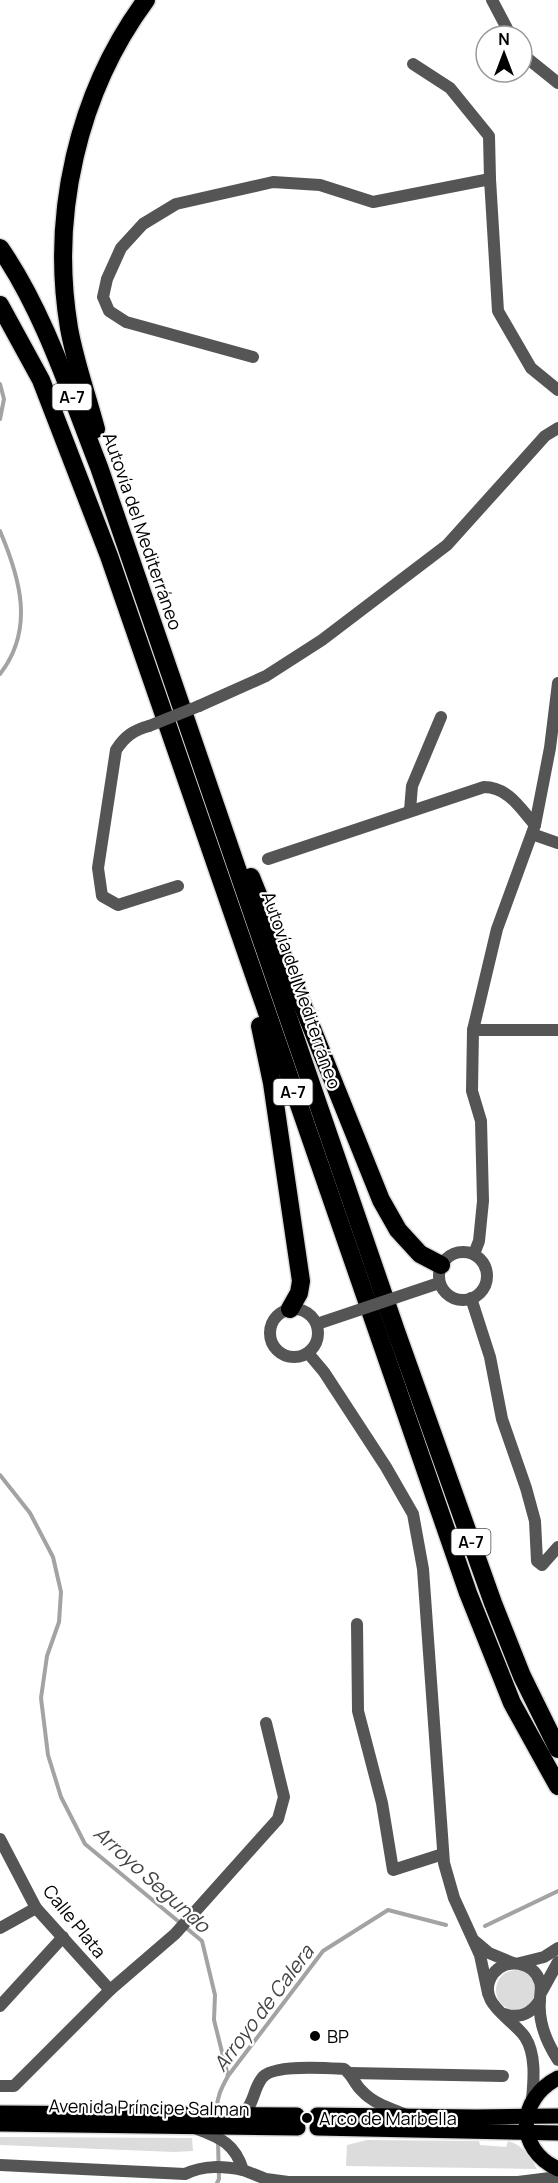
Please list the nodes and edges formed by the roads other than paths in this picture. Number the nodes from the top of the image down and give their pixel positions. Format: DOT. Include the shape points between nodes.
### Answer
graph roads {
  1 [pos="146,0"];
  2 [pos="492,0"];
  3 [pos="505,24"];
  4 [pos="413,64"];
  5 [pos="534,64"];
  6 [pos="558,84"];
  7 [pos="490,179"];
  8 [pos="0,248"];
  9 [pos="0,305"];
  10 [pos="253,357"];
  11 [pos="558,390"];
  12 [pos="558,428"];
  13 [pos="99,467"];
  14 [pos="558,683"];
  15 [pos="441,717"];
  16 [pos="410,810"];
  17 [pos="220,816"];
  18 [pos="533,830"];
  19 [pos="558,843"];
  20 [pos="268,859"];
  21 [pos="178,886"];
  22 [pos="222,886"];
  23 [pos="473,1030"];
  24 [pos="558,1030"];
  25 [pos="474,1254"];
  26 [pos="440,1274"];
  27 [pos="471,1298"];
  28 [pos="290,1309"];
  29 [pos="318,1324"];
  30 [pos="308,1353"];
  31 [pos="558,1547"];
  32 [pos="357,1624"];
  33 [pos="266,1724"];
  34 [pos="558,1749"];
  35 [pos="558,1786"];
  36 [pos="0,1839"];
  37 [pos="443,1854"];
  38 [pos="36,1908"];
  39 [pos="0,1928"];
  40 [pos="63,1937"];
  41 [pos="474,1938"];
  42 [pos="558,1948"];
  43 [pos="558,1962"];
  44 [pos="516,1963"];
  45 [pos="110,1990"];
  46 [pos="488,1994"];
  47 [pos="541,1995"];
  48 [pos="0,2006"];
  49 [pos="504,2014"];
  50 [pos="558,2060"];
  51 [pos="350,2073"];
  52 [pos="503,2076"];
  53 [pos="558,2078"];
  54 [pos="0,2086"];
  55 [pos="532,2099"];
  56 [pos="0,2113"];
  57 [pos="411,2116"];
  58 [pos="558,2116"];
  59 [pos="500,2117"];
  60 [pos="527,2117"];
  61 [pos="191,2120"];
  62 [pos="241,2121"];
  63 [pos="297,2122"];
  64 [pos="0,2124"];
  65 [pos="475,2130"];
  66 [pos="528,2133"];
  67 [pos="558,2133"];
  68 [pos="539,2156"];
  69 [pos="0,2165"];
  70 [pos="558,2169"];
  71 [pos="243,2170"];
  72 [pos="558,2177"];
  1 -- 13 [label="highway" via="126,27 95,91 70,175 66,208 69,327 96,429"];
  2 -- 3 [label="street"];
  4 -- 7 [label="street" via="450,88 489,136"];
  5 -- 6 [label="street"];
  7 -- 10 [label="street" via="373,202 320,185 273,182 176,204 143,224 121,248 107,279 103,297 109,311 126,322"];
  7 -- 11 [label="street" via="498,311 531,368"];
  8 -- 13 [label="highway, Autovía del Mediterráneo / A-7" via="35,310"];
  9 -- 22 [label="highway, A-7" via="45,391 109,556"];
  12 -- 21 [label="street, bridge" via="545,436 447,545 322,640 266,676 135,730 123,740 116,750 98,868 102,896 118,905"];
  13 -- 17 [label="highway, Autovía del Mediterráneo / A-7"];
  14 -- 18 [label="street" via="550,748"];
  15 -- 16 [label="street" via="412,786"];
  16 -- 18 [label="street" via="494,787 507,793"];
  16 -- 20 [label="street"];
  17 -- 26 [label="highway" via="256,885 381,1200 398,1230"];
  17 -- 34 [label="highway, Autovía del Mediterráneo / A-7" via="493,1603 522,1676"];
  18 -- 19 [label="street"];
  18 -- 23 [label="street" via="497,929"];
  22 -- 28 [label="highway" via="225,916 262,1035 272,1083 301,1281"];
  22 -- 35 [label="highway, A-7" via="472,1604 512,1702"];
  23 -- 24 [label="street"];
  23 -- 25 [label="street" via="472,1091 481,1121 483,1201"];
  25 -- 26 [label="street" via="451,1254"];
  25 -- 27 [label="street" via="485,1265 486,1281"];
  26 -- 27 [label="street" via="448,1295"];
  26 -- 29 [label="street, bridge"];
  27 -- 31 [label="street" via="490,1357 502,1419 535,1521 537,1561 542,1565"];
  28 -- 29 [label="street" via="303,1310"];
  28 -- 30 [label="street" via="276,1316 270,1339 285,1356 293,1358"];
  29 -- 30 [label="street" via="318,1340"];
  30 -- 37 [label="street" via="386,1467 413,1514 423,1569"];
  32 -- 37 [label="street" via="358,1711 382,1803 393,1870"];
  33 -- 45 [label="street" via="284,1797 278,1819 187,1922"];
  36 -- 38 [label="street, Calle Plata"];
  37 -- 41 [label="street" via="454,1898"];
  38 -- 39 [label="street"];
  38 -- 40 [label="street, Calle Plata"];
  40 -- 45 [label="street, Calle Plata"];
  40 -- 48 [label="street"];
  41 -- 44 [label="street" via="489,1953"];
  41 -- 46 [label="street"];
  42 -- 44 [label="street" via="537,1959"];
  43 -- 47 [label="street"];
  44 -- 46 [label="street" via="504,1965 492,1976"];
  44 -- 47 [label="street" via="537,1975"];
  45 -- 54 [label="street" via="14,2086"];
  46 -- 49 [label="street" via="496,2009"];
  47 -- 49 [label="street" via="535,2007 521,2016"];
  47 -- 50 [label="street" via="542,2021"];
  49 -- 55 [label="street" via="526,2038 533,2060"];
  51 -- 52 [label="street"];
  51 -- 57 [label="street" via="361,2091 377,2103"];
  51 -- 62 [label="street" via="344,2069 290,2068 269,2072 263,2076"];
  53 -- 55 [label="main road"];
  55 -- 59 [label="main road" via="521,2109"];
  55 -- 60 [label="main road"];
  56 -- 61 [label="main road, Avenida Príncipe Salman"];
  57 -- 59 [label="main road"];
  57 -- 65 [label="main road" via="317,2122"];
  58 -- 60 [label="main road"];
  59 -- 60 [label="main road"];
  60 -- 66 [label="main road"];
  61 -- 62 [label="main road, Avenida Príncipe Salman"];
  61 -- 64 [label="main road, Avenida Príncipe Salman"];
  61 -- 71 [label="street" via="231,2146"];
  62 -- 63 [label="main road, Avenida Príncipe Salman"];
  65 -- 66 [label="main road"];
  65 -- 68 [label="main road" via="485,2138 515,2140"];
  66 -- 67 [label="main road"];
  66 -- 68 [label="main road"];
  68 -- 70 [label="main road"];
  69 -- 71 [label="street" via="185,2174 209,2167"];
  71 -- 72 [label="street" via="288,2182 518,2182"];
}
